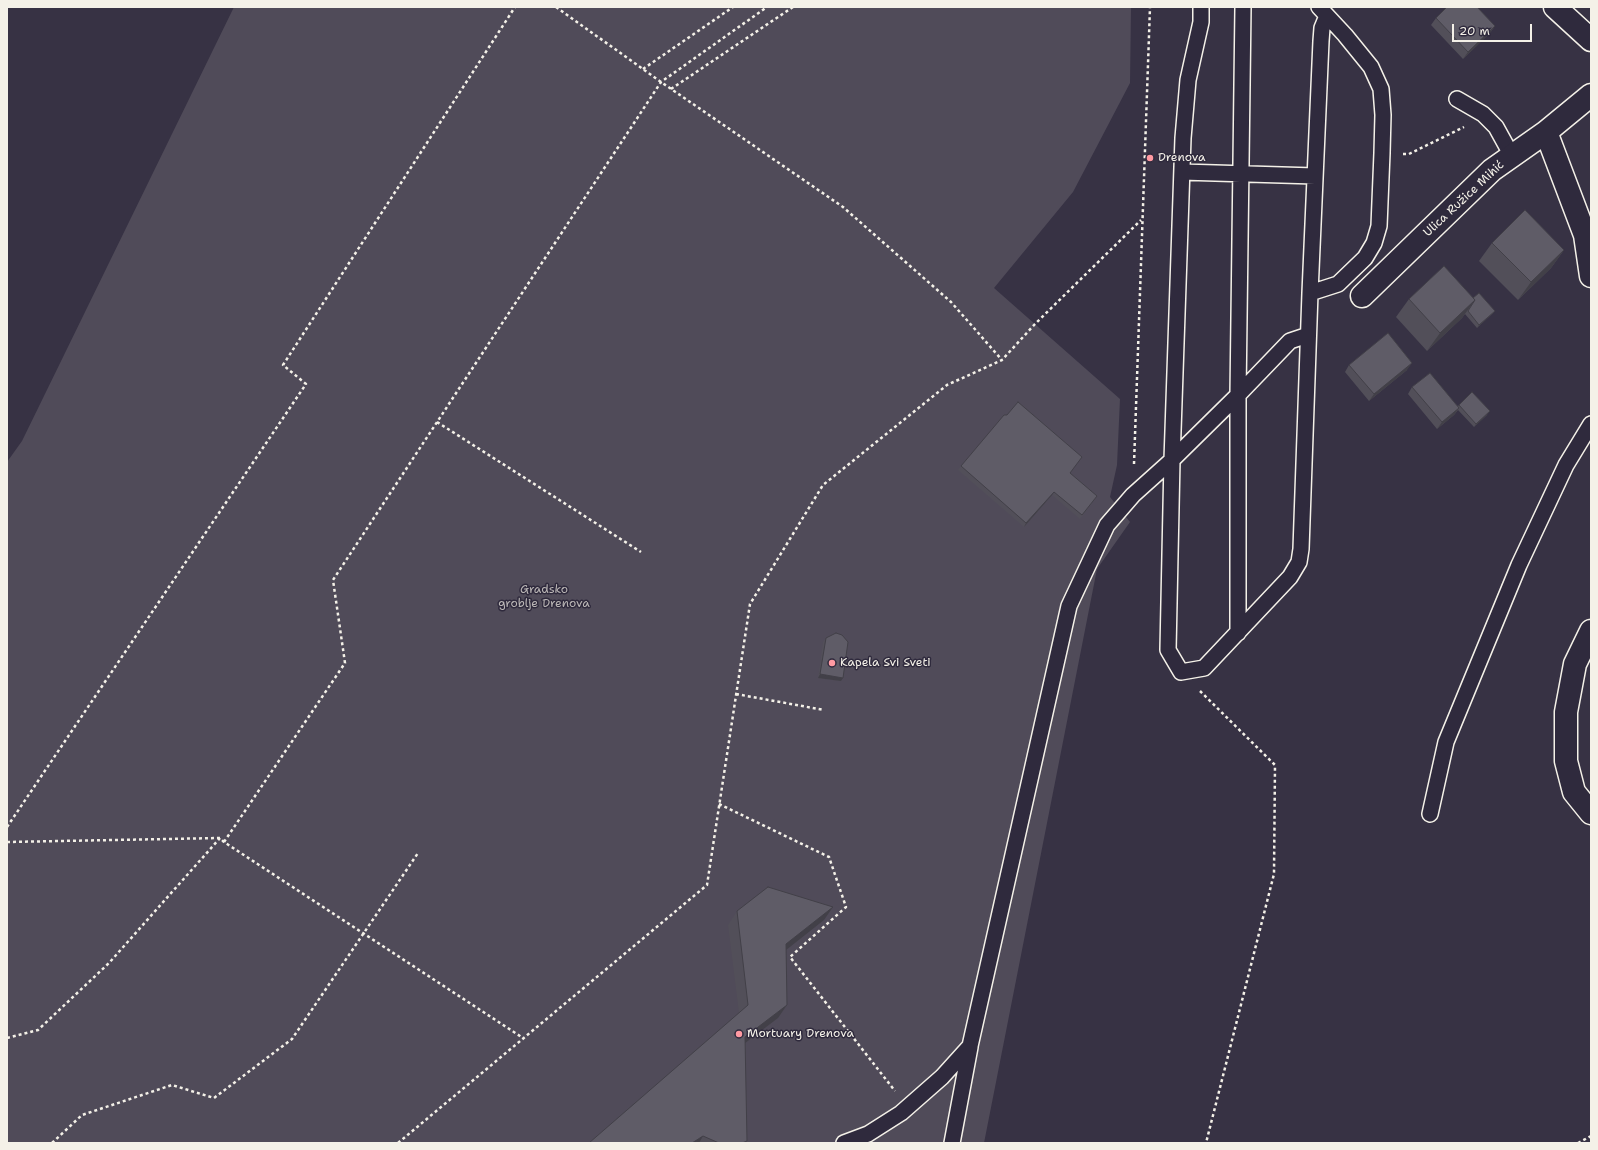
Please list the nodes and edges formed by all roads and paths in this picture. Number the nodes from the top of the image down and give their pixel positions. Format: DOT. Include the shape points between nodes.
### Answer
graph roads {
  1 [pos="515,7"];
  2 [pos="556,7"];
  3 [pos="733,7"];
  4 [pos="767,7"];
  5 [pos="793,7"];
  6 [pos="1150,7"];
  7 [pos="1201,7"];
  8 [pos="1243,7"];
  9 [pos="1555,7"];
  10 [pos="1323,12"];
  11 [pos="1591,40"];
  12 [pos="643,69"];
  13 [pos="661,82"];
  14 [pos="671,89"];
  15 [pos="1591,95"];
  16 [pos="1457,99"];
  17 [pos="1471,127"];
  18 [pos="1546,132"];
  19 [pos="1408,154"];
  20 [pos="1512,156"];
  21 [pos="1182,172"];
  22 [pos="1240,174"];
  23 [pos="1315,176"];
  24 [pos="1141,220"];
  25 [pos="1591,276"];
  26 [pos="1310,293"];
  27 [pos="1362,296"];
  28 [pos="1308,335"];
  29 [pos="1002,360"];
  30 [pos="1238,396"];
  31 [pos="437,422"];
  32 [pos="1591,424"];
  33 [pos="1172,460"];
  34 [pos="1133,495"];
  35 [pos="641,552"];
  36 [pos="1591,631"];
  37 [pos="1238,633"];
  38 [pos="1181,672"];
  39 [pos="736,694"];
  40 [pos="824,710"];
  41 [pos="720,804"];
  42 [pos="1591,813"];
  43 [pos="1430,814"];
  44 [pos="7,827"];
  45 [pos="220,838"];
  46 [pos="7,842"];
  47 [pos="224,842"];
  48 [pos="418,853"];
  49 [pos="363,934"];
  50 [pos="7,1038"];
  51 [pos="523,1038"];
  52 [pos="970,1046"];
  53 [pos="908,1107"];
  54 [pos="1591,1136"];
  55 [pos="52,1143"];
  56 [pos="398,1143"];
  57 [pos="844,1143"];
  58 [pos="952,1143"];
  59 [pos="1206,1143"];
  60 [pos="1578,1143"];
  1 -- 44 [label="path" via="283,365 306,384"];
  2 -- 12 [label="path"];
  3 -- 12 [label="path"];
  4 -- 13 [label="path"];
  5 -- 14 [label="path"];
  6 -- 24 [label="path"];
  7 -- 21 [label="lane" via="1201,22 1188,80"];
  8 -- 22 [label="lane"];
  9 -- 11 [label="street"];
  10 -- 23 [label="lane"];
  10 -- 26 [label="lane" via="1371,68 1381,89 1383,115 1379,226 1374,243 1338,284"];
  12 -- 13 [label="path"];
  13 -- 14 [label="path"];
  13 -- 31 [label="path"];
  14 -- 29 [label="path" via="842,207 951,302"];
  15 -- 18 [label="street, Ulica Ružice Mihić"];
  16 -- 20 [label="lane" via="1484,114 1496,127"];
  17 -- 19 [label="path" via="1466,126"];
  18 -- 20 [label="street, Ulica Ružice Mihić"];
  18 -- 25 [label="street" via="1585,235"];
  20 -- 27 [label="street, Ulica Ružice Mihić" via="1492,170"];
  21 -- 22 [label="lane"];
  21 -- 33 [label="lane"];
  22 -- 23 [label="lane"];
  22 -- 30 [label="lane"];
  23 -- 26 [label="lane"];
  24 -- 29 [label="path"];
  24 -- 34 [label="path"];
  26 -- 28 [label="lane"];
  28 -- 30 [label="lane" via="1290,341"];
  28 -- 37 [label="lane" via="1299,562 1290,577"];
  29 -- 39 [label="path" via="947,385 823,486 750,604"];
  30 -- 33 [label="lane"];
  30 -- 37 [label="lane"];
  31 -- 35 [label="path"];
  31 -- 47 [label="path" via="333,580 346,664"];
  32 -- 43 [label="lane" via="1566,465 1519,565 1458,712 1446,742"];
  33 -- 34 [label="lane"];
  33 -- 38 [label="lane" via="1168,650"];
  34 -- 52 [label="lane" via="1107,525 1069,606"];
  36 -- 42 [label="street" via="1575,664 1566,712 1566,761 1574,792"];
  37 -- 38 [label="lane" via="1204,668"];
  38 -- 59 [label="path" via="1275,765 1274,874"];
  39 -- 40 [label="path"];
  39 -- 41 [label="path"];
  41 -- 51 [label="path" via="707,885"];
  41 -- 53 [label="path" via="829,857 846,907 790,957"];
  45 -- 46 [label="path"];
  45 -- 47 [label="path"];
  45 -- 50 [label="path" via="110,963 38,1030"];
  47 -- 49 [label="path"];
  48 -- 49 [label="path"];
  49 -- 51 [label="path"];
  49 -- 55 [label="path" via="292,1039 214,1098 172,1085 82,1115"];
  51 -- 56 [label="path"];
  52 -- 53 [label="lane" via="942,1077"];
  52 -- 58 [label="lane"];
  53 -- 57 [label="lane" via="868,1134"];
  54 -- 60 [label="path"];
}
